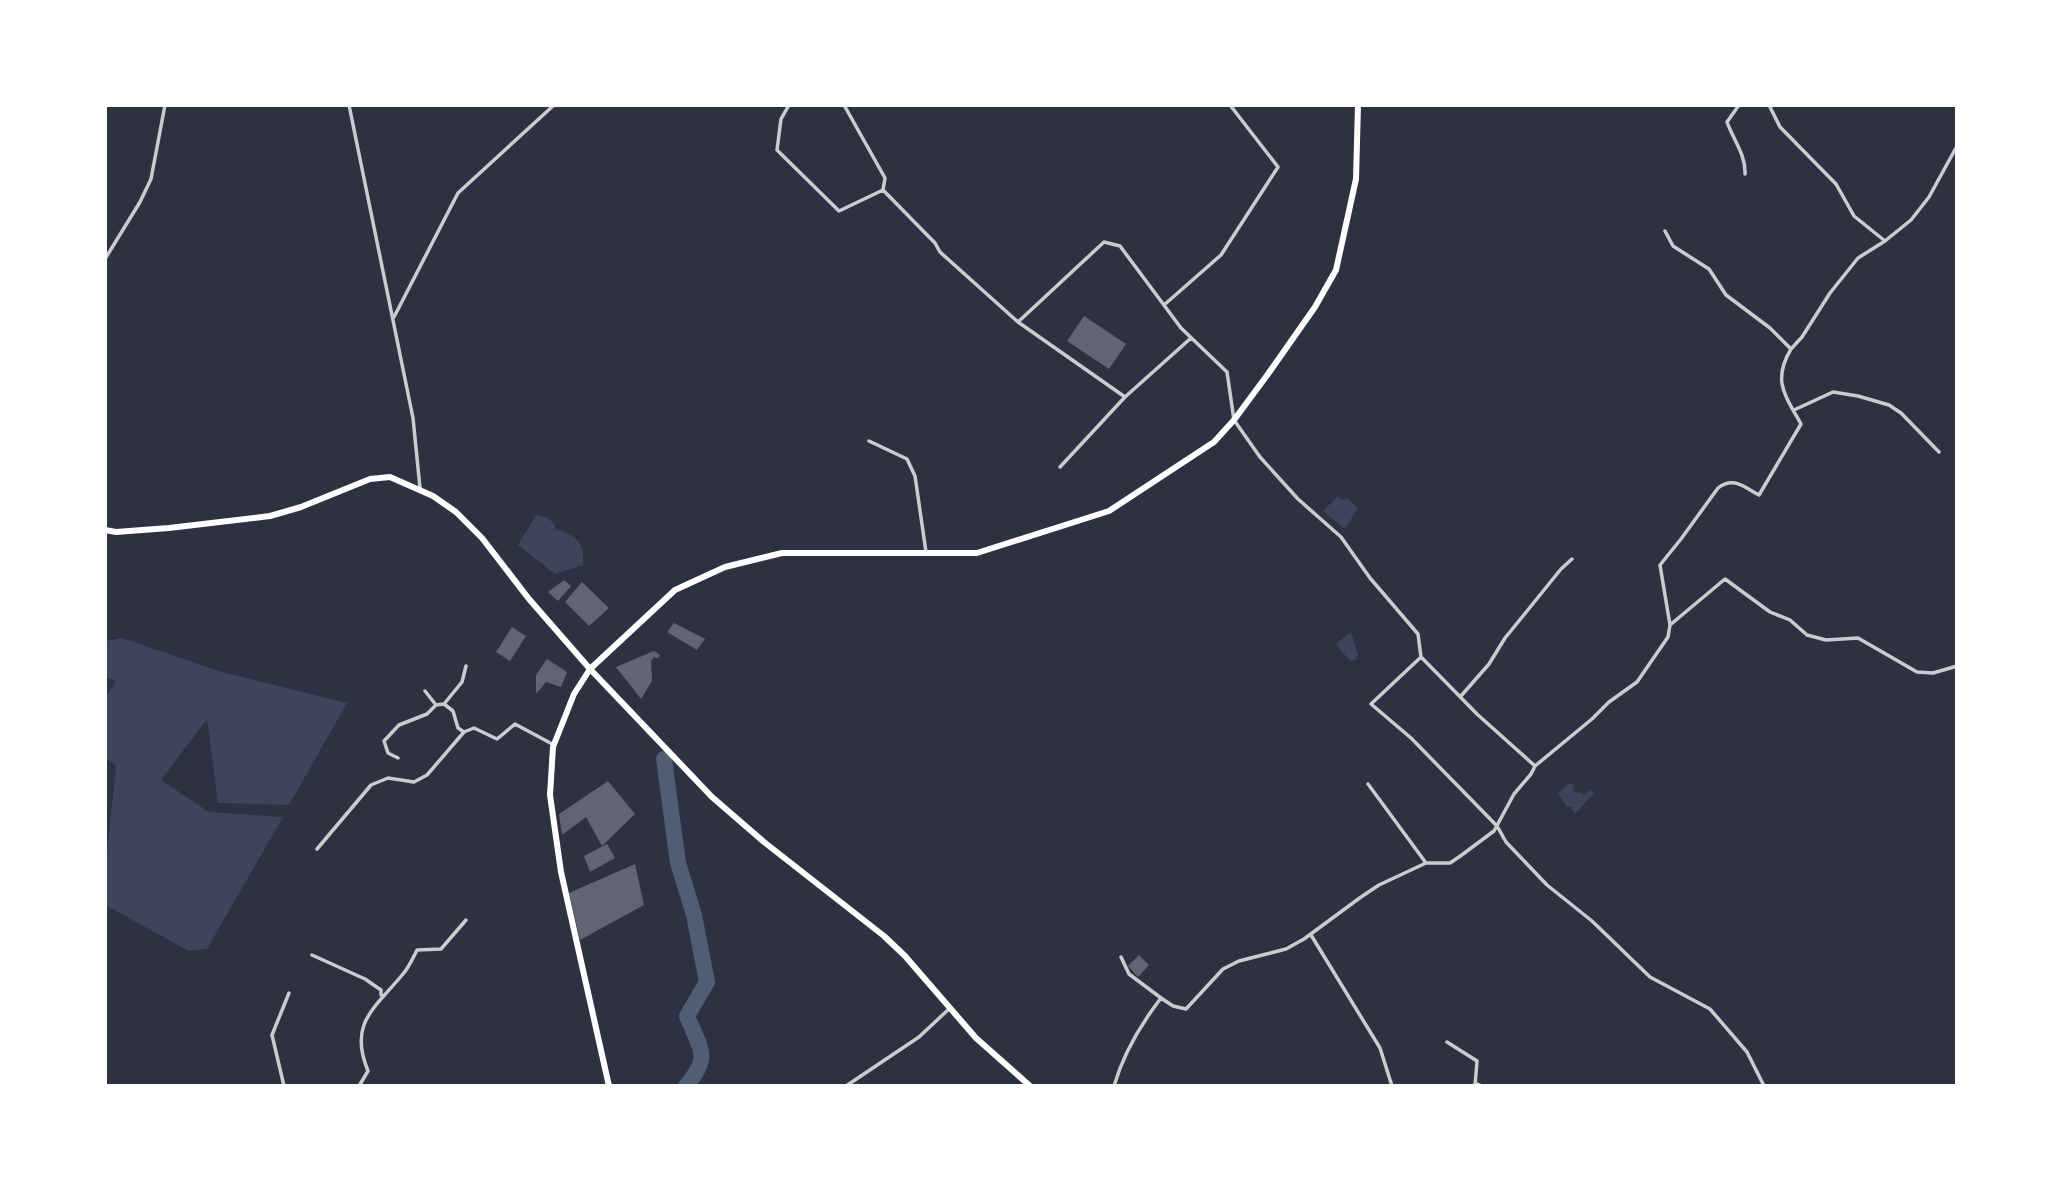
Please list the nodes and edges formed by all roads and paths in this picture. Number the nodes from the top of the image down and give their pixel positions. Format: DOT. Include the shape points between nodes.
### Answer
graph roads {
  1 [pos="165,105"];
  2 [pos="349,105"];
  3 [pos="554,105"];
  4 [pos="789,105"];
  5 [pos="844,105"];
  6 [pos="1230,105"];
  7 [pos="1358,105"];
  8 [pos="1739,105"];
  9 [pos="1769,105"];
  10 [pos="1957,146"];
  11 [pos="1745,174"];
  12 [pos="883,190"];
  13 [pos="1665,231"];
  14 [pos="1885,241"];
  15 [pos="105,259"];
  16 [pos="1164,305"];
  17 [pos="393,319"];
  18 [pos="1018,322"];
  19 [pos="1191,338"];
  20 [pos="1791,349"];
  21 [pos="1125,397"];
  22 [pos="1794,410"];
  23 [pos="1234,421"];
  24 [pos="869,441"];
  25 [pos="1939,452"];
  26 [pos="1060,467"];
  27 [pos="420,489"];
  28 [pos="105,530"];
  29 [pos="105,552"];
  30 [pos="926,552"];
  31 [pos="1572,559"];
  32 [pos="105,585"];
  33 [pos="1670,625"];
  34 [pos="1421,657"];
  35 [pos="466,666"];
  36 [pos="1957,666"];
  37 [pos="590,669"];
  38 [pos="425,691"];
  39 [pos="1461,696"];
  40 [pos="444,704"];
  41 [pos="436,705"];
  42 [pos="464,732"];
  43 [pos="554,745"];
  44 [pos="398,758"];
  45 [pos="1535,766"];
  46 [pos="1368,784"];
  47 [pos="1497,825"];
  48 [pos="317,849"];
  49 [pos="1426,863"];
  50 [pos="466,919"];
  51 [pos="1311,934"];
  52 [pos="312,956"];
  53 [pos="1121,957"];
  54 [pos="289,993"];
  55 [pos="382,996"];
  56 [pos="1161,998"];
  57 [pos="950,1008"];
  58 [pos="1447,1042"];
  59 [pos="1475,1084"];
  60 [pos="284,1086"];
  61 [pos="359,1086"];
  62 [pos="609,1086"];
  63 [pos="846,1086"];
  64 [pos="1030,1086"];
  65 [pos="1114,1086"];
  66 [pos="1392,1086"];
  67 [pos="1482,1086"];
  68 [pos="1765,1086"];
  1 -- 15 [label="street" via="151,178"];
  2 -- 17 [label="street"];
  3 -- 17 [label="street" via="458,193"];
  4 -- 12 [label="street" via="781,119 777,150 839,211"];
  5 -- 12 [label="street" via="885,178"];
  6 -- 16 [label="street" via="1278,167 1221,255"];
  7 -- 23 [label="main road" via="1356,179 1336,270"];
  8 -- 11 [label="street" via="1727,122 1739,145"];
  9 -- 14 [label="street" via="1780,127 1836,184 1854,216"];
  10 -- 14 [label="street" via="1929,197 1911,220"];
  12 -- 18 [label="street" via="940,252"];
  13 -- 20 [label="street" via="1673,246 1709,269 1727,295"];
  14 -- 20 [label="street" via="1858,258"];
  16 -- 18 [label="street" via="1120,246 1104,242"];
  16 -- 19 [label="street"];
  17 -- 27 [label="street" via="413,418"];
  18 -- 21 [label="street"];
  19 -- 21 [label="street"];
  19 -- 23 [label="street" via="1227,372"];
  20 -- 22 [label="street" via="1780,378"];
  21 -- 26 [label="street"];
  22 -- 25 [label="street" via="1833,392 1858,396 1901,413"];
  22 -- 33 [label="street" via="1801,424 1759,495 1726,482 1660,565"];
  23 -- 30 [label="main road" via="1213,442 1109,511 977,553"];
  23 -- 34 [label="street" via="1298,499 1341,537 1419,634"];
  24 -- 30 [label="street" via="907,459 915,475"];
  27 -- 28 [label="main road" via="390,477 370,479 270,516"];
  27 -- 37 [label="main road" via="456,512 482,538"];
  29 -- 32 [label="street"];
  30 -- 37 [label="main road" via="782,552 725,568 675,590"];
  31 -- 39 [label="street"];
  33 -- 36 [label="street" via="1725,579 1807,635 1826,640 1858,638 1917,672"];
  33 -- 45 [label="street" via="1668,638 1637,682"];
  34 -- 39 [label="street"];
  34 -- 47 [label="street" via="1371,704"];
  35 -- 40 [label="street" via="462,682"];
  37 -- 43 [label="main road"];
  37 -- 57 [label="main road" via="712,797 884,936"];
  38 -- 41 [label="street"];
  39 -- 45 [label="street"];
  40 -- 41 [label="street"];
  40 -- 42 [label="street"];
  41 -- 44 [label="street" via="427,714 399,725 384,741 388,753"];
  42 -- 43 [label="street" via="474,728 497,739 515,724"];
  42 -- 48 [label="street" via="427,775 414,782 388,778 371,785"];
  43 -- 62 [label="main road" via="550,795 556,846"];
  45 -- 47 [label="street"];
  46 -- 49 [label="street"];
  47 -- 49 [label="street" via="1450,863"];
  47 -- 68 [label="street" via="1506,842 1547,886 1592,921 1650,977 1710,1009 1747,1052"];
  49 -- 51 [label="street" via="1361,897"];
  50 -- 55 [label="street" via="441,949 417,950"];
  51 -- 56 [label="street" via="1286,949 1223,970 1186,1009"];
  51 -- 66 [label="street" via="1380,1048"];
  52 -- 55 [label="street" via="365,979 381,990"];
  53 -- 56 [label="street" via="1129,974"];
  54 -- 60 [label="street" via="272,1035"];
  55 -- 61 [label="street" via="361,1028 361,1050 368,1071"];
  56 -- 65 [label="street" via="1118,1071"];
  57 -- 63 [label="street" via="919,1037"];
  57 -- 64 [label="main road"];
  58 -- 59 [label="street" via="1477,1061"];
  59 -- 67 [label="street"];
}
